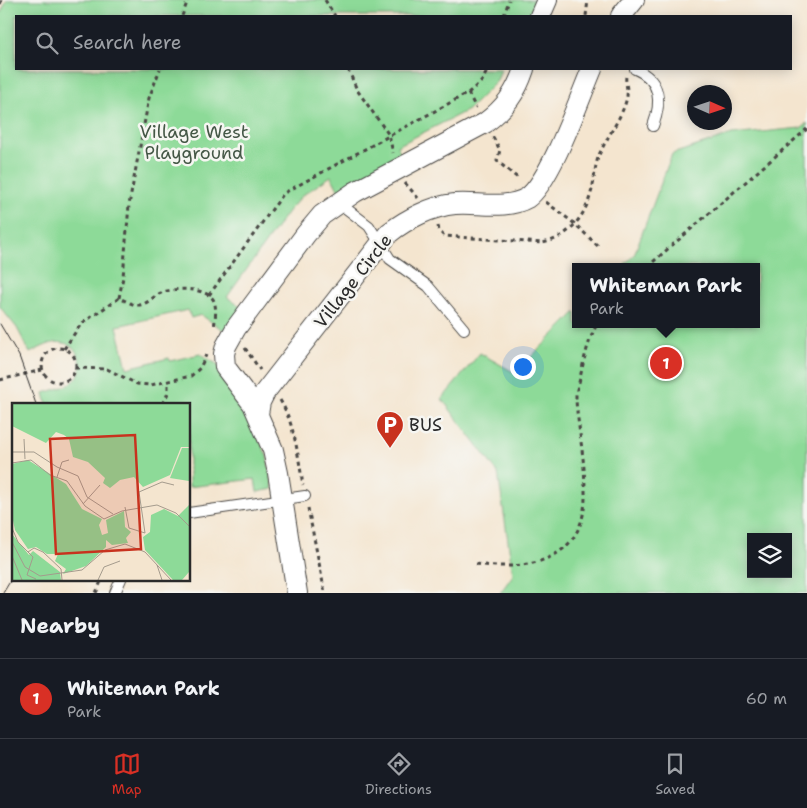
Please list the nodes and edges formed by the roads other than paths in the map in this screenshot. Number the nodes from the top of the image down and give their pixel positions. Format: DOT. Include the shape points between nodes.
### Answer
graph roads {
  1 [pos="547,0"];
  2 [pos="634,0"];
  3 [pos="540,15"];
  4 [pos="622,15"];
  5 [pos="524,70"];
  6 [pos="592,70"];
  7 [pos="637,70"];
  8 [pos="653,126"];
  9 [pos="339,203"];
  10 [pos="380,242"];
  11 [pos="464,329"];
  12 [pos="244,392"];
  13 [pos="266,392"];
  14 [pos="258,414"];
  15 [pos="306,496"];
  16 [pos="283,500"];
  17 [pos="190,513"];
  18 [pos="121,580"];
  19 [pos="115,593"];
  20 [pos="297,593"];
  1 -- 3 [label="street"];
  2 -- 4 [label="street"];
  5 -- 9 [label="street" via="514,94 494,117"];
  6 -- 10 [label="street, Village Circle" via="552,164 527,198 512,203 441,206 398,226"];
  7 -- 8 [label="lane" via="650,78 657,91 658,112"];
  9 -- 10 [label="lane" via="369,226"];
  9 -- 12 [label="street" via="322,215 306,234 229,340 224,354 225,367"];
  10 -- 11 [label="lane" via="390,259 428,286"];
  10 -- 13 [label="street, Village Circle"];
  12 -- 13 [label="street" via="257,396"];
  12 -- 14 [label="street"];
  13 -- 14 [label="street, Village Circle"];
  14 -- 16 [label="street" via="273,450"];
  15 -- 16 [label="lane"];
  16 -- 17 [label="lane"];
  16 -- 20 [label="street"];
  18 -- 19 [label="lane"];
}
